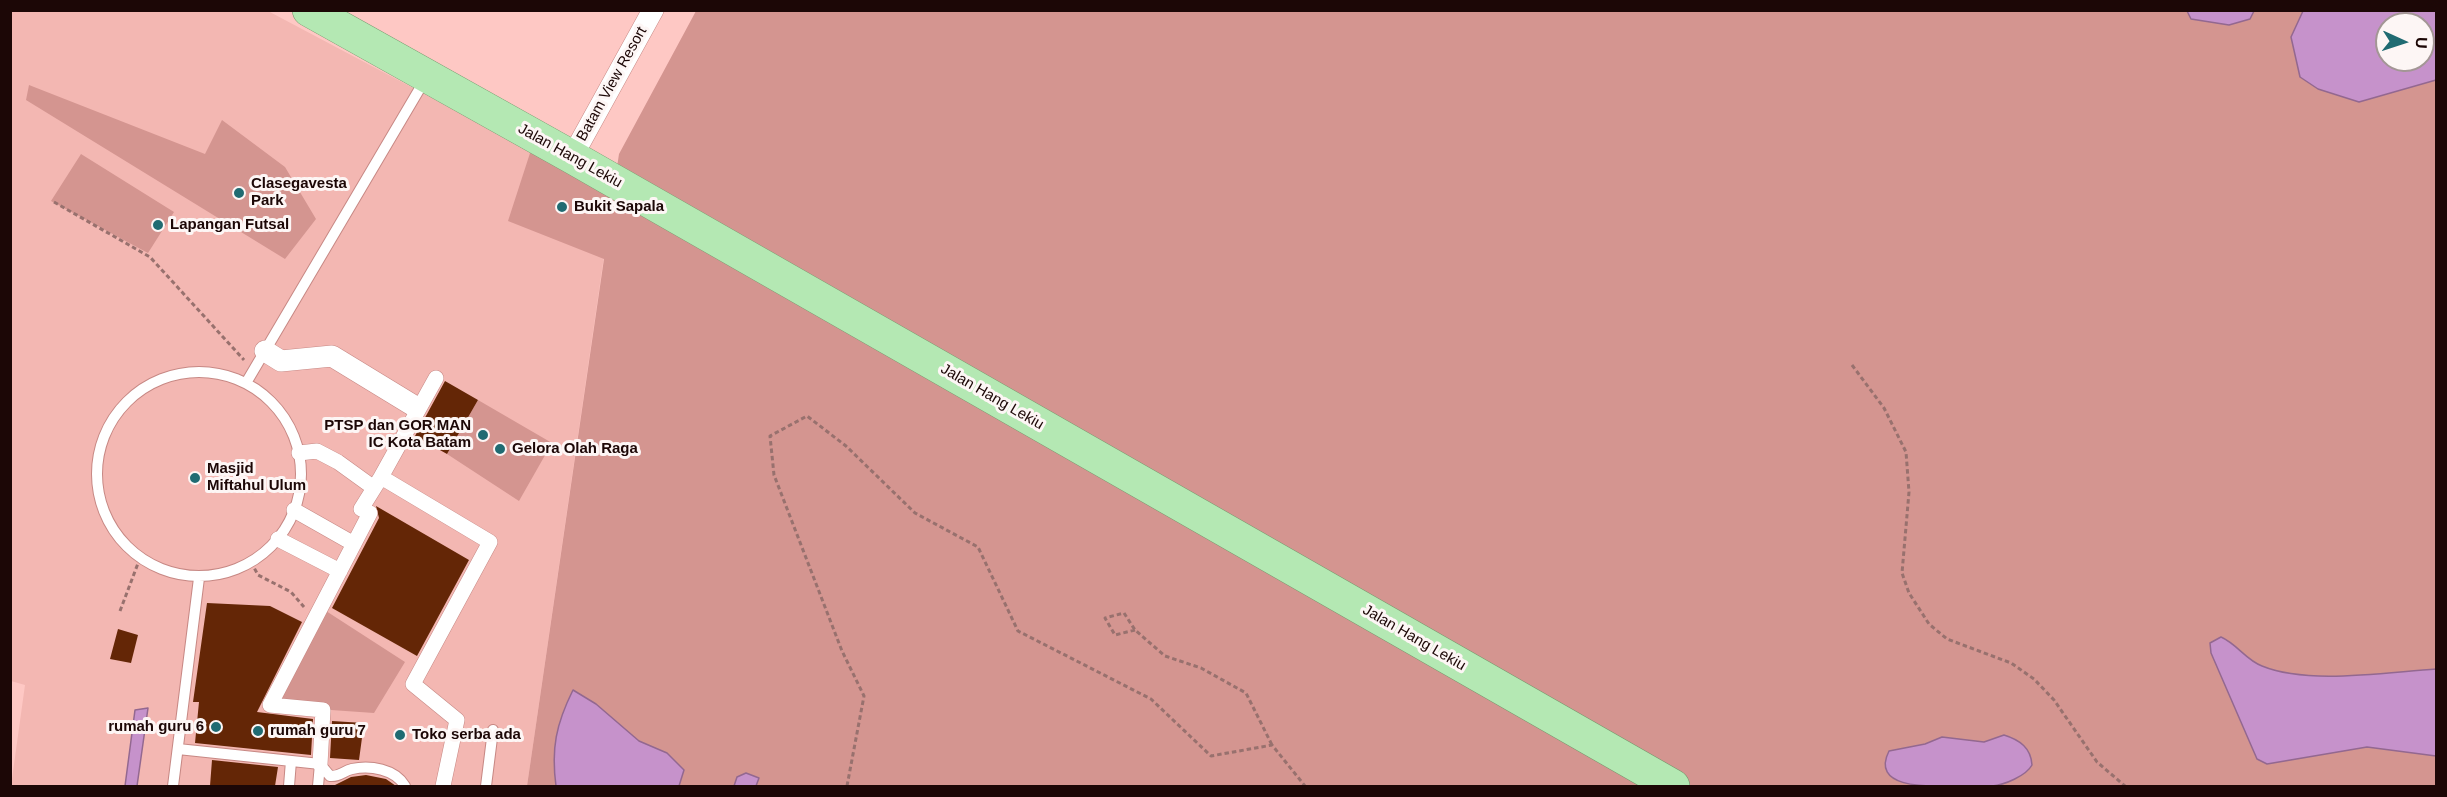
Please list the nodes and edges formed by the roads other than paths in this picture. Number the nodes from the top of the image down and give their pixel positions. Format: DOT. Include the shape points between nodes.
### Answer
graph roads {
  1 [pos="309,10"];
  2 [pos="653,10"];
  3 [pos="426,78"];
  4 [pos="572,157"];
  5 [pos="264,351"];
  6 [pos="436,378"];
  7 [pos="246,383"];
  8 [pos="414,406"];
  9 [pos="299,453"];
  10 [pos="377,483"];
  11 [pos="294,510"];
  12 [pos="278,539"];
  13 [pos="354,544"];
  14 [pos="340,571"];
  15 [pos="199,578"];
  16 [pos="492,730"];
  17 [pos="178,750"];
  18 [pos="291,761"];
  19 [pos="320,764"];
  20 [pos="173,786"];
  21 [pos="289,786"];
  22 [pos="318,786"];
  23 [pos="405,786"];
  24 [pos="442,786"];
  25 [pos="486,786"];
  26 [pos="1673,786"];
  1 -- 3 [label="highway, Jalan Hang Lekiu"];
  2 -- 4 [label="street, Batam View Resort"];
  3 -- 4 [label="highway, Jalan Hang Lekiu"];
  3 -- 5 [label="lane"];
  4 -- 26 [label="highway, Jalan Hang Lekiu"];
  5 -- 7 [label="lane"];
  5 -- 8 [label="street" via="281,361 332,356"];
  6 -- 10 [label="street"];
  7 -- 9 [label="lane" via="265,395 280,412"];
  7 -- 15 [label="lane" via="221,374 195,371 169,376 144,387 109,425 99,450 96,477 100,503 127,548 173,574"];
  9 -- 10 [label="street" via="317,451"];
  9 -- 11 [label="lane" via="301,476"];
  10 -- 13 [label="street" via="361,509 370,513"];
  10 -- 24 [label="street" via="490,542 413,684 457,720"];
  11 -- 12 [label="lane"];
  11 -- 13 [label="street"];
  12 -- 14 [label="street"];
  12 -- 15 [label="lane" via="251,562 222,575"];
  13 -- 14 [label="street"];
  14 -- 19 [label="street" via="270,705 323,710"];
  15 -- 17 [label="lane"];
  16 -- 25 [label="lane"];
  17 -- 18 [label="lane"];
  17 -- 20 [label="lane"];
  18 -- 19 [label="lane"];
  18 -- 21 [label="lane"];
  19 -- 22 [label="lane"];
  19 -- 23 [label="lane" via="330,776 339,777 349,770 369,767 385,771"];
}
